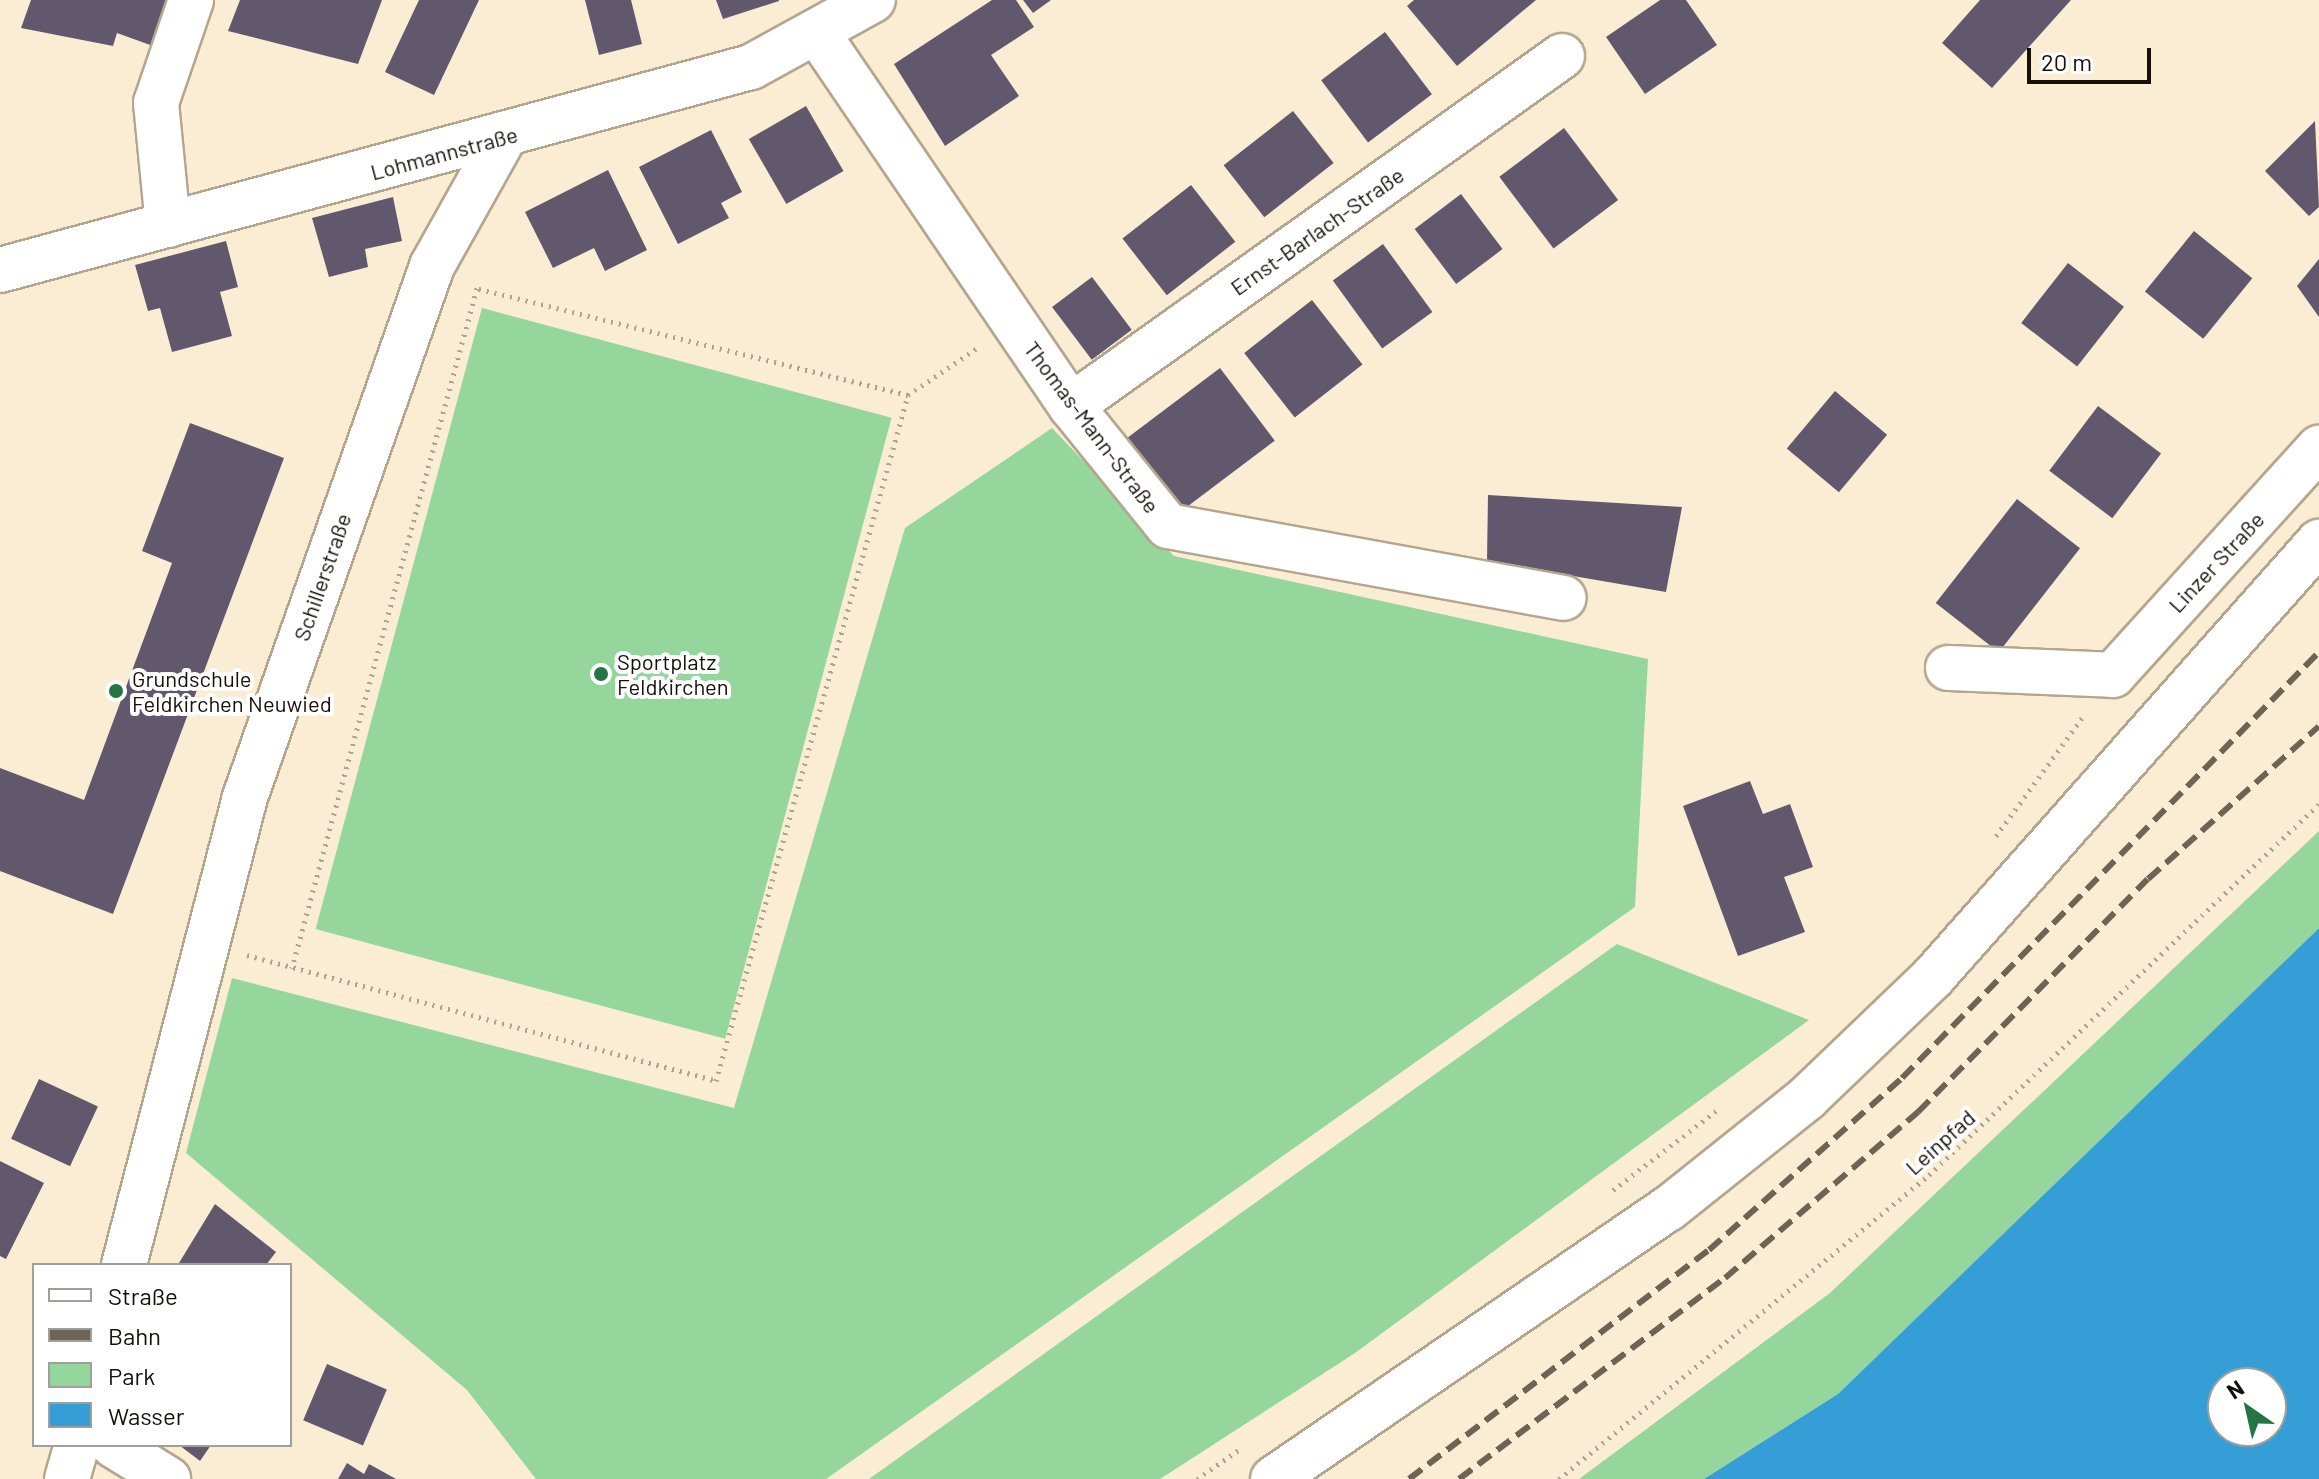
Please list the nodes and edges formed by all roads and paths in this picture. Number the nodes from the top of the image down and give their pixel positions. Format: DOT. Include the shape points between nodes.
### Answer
graph roads {
  1 [pos="191,0"];
  2 [pos="873,0"];
  3 [pos="818,34"];
  4 [pos="1562,56"];
  5 [pos="503,139"];
  6 [pos="168,225"];
  7 [pos="0,270"];
  8 [pos="1014,323"];
  9 [pos="908,395"];
  10 [pos="1071,406"];
  11 [pos="2319,448"];
  12 [pos="2319,542"];
  13 [pos="1564,598"];
  14 [pos="1948,668"];
  15 [pos="2113,675"];
  16 [pos="2319,804"];
  17 [pos="1988,847"];
  18 [pos="207,945"];
  19 [pos="292,968"];
  20 [pos="1727,1102"];
  21 [pos="1606,1196"];
  22 [pos="125,1263"];
  23 [pos="1248,1444"];
  24 [pos="76,1447"];
  25 [pos="116,1447"];
  26 [pos="67,1479"];
  27 [pos="168,1479"];
  28 [pos="1197,1479"];
  29 [pos="1273,1479"];
  30 [pos="1559,1479"];
  1 -- 6 [label="street" via="156,103"];
  2 -- 3 [label="street, Lohmannstraße"];
  3 -- 5 [label="street, Lohmannstraße" via="751,67"];
  3 -- 8 [label="street, Thomas-Mann-Straße"];
  4 -- 10 [label="street, Ernst-Barlach-Straße"];
  5 -- 6 [label="street, Lohmannstraße"];
  5 -- 18 [label="street, Schillerstraße" via="432,266 244,800"];
  6 -- 7 [label="street, Lohmannstraße"];
  8 -- 9 [label="path"];
  8 -- 10 [label="street, Thomas-Mann-Straße"];
  9 -- 19 [label="path" via="477,288"];
  9 -- 19 [label="path" via="716,1081"];
  10 -- 13 [label="street, Thomas-Mann-Straße" via="1168,526"];
  11 -- 15 [label="street, Linzer Straße"];
  12 -- 29 [label="street" via="1962,946 1807,1098 1668,1209"];
  14 -- 15 [label="street"];
  15 -- 17 [label="path"];
  16 -- 30 [label="path, Leinpfad" via="1929,1175"];
  18 -- 19 [label="path"];
  18 -- 22 [label="street, Schillerstraße"];
  20 -- 21 [label="path"];
  23 -- 28 [label="path"];
  24 -- 26 [label="street"];
  25 -- 27 [label="street"];
}
